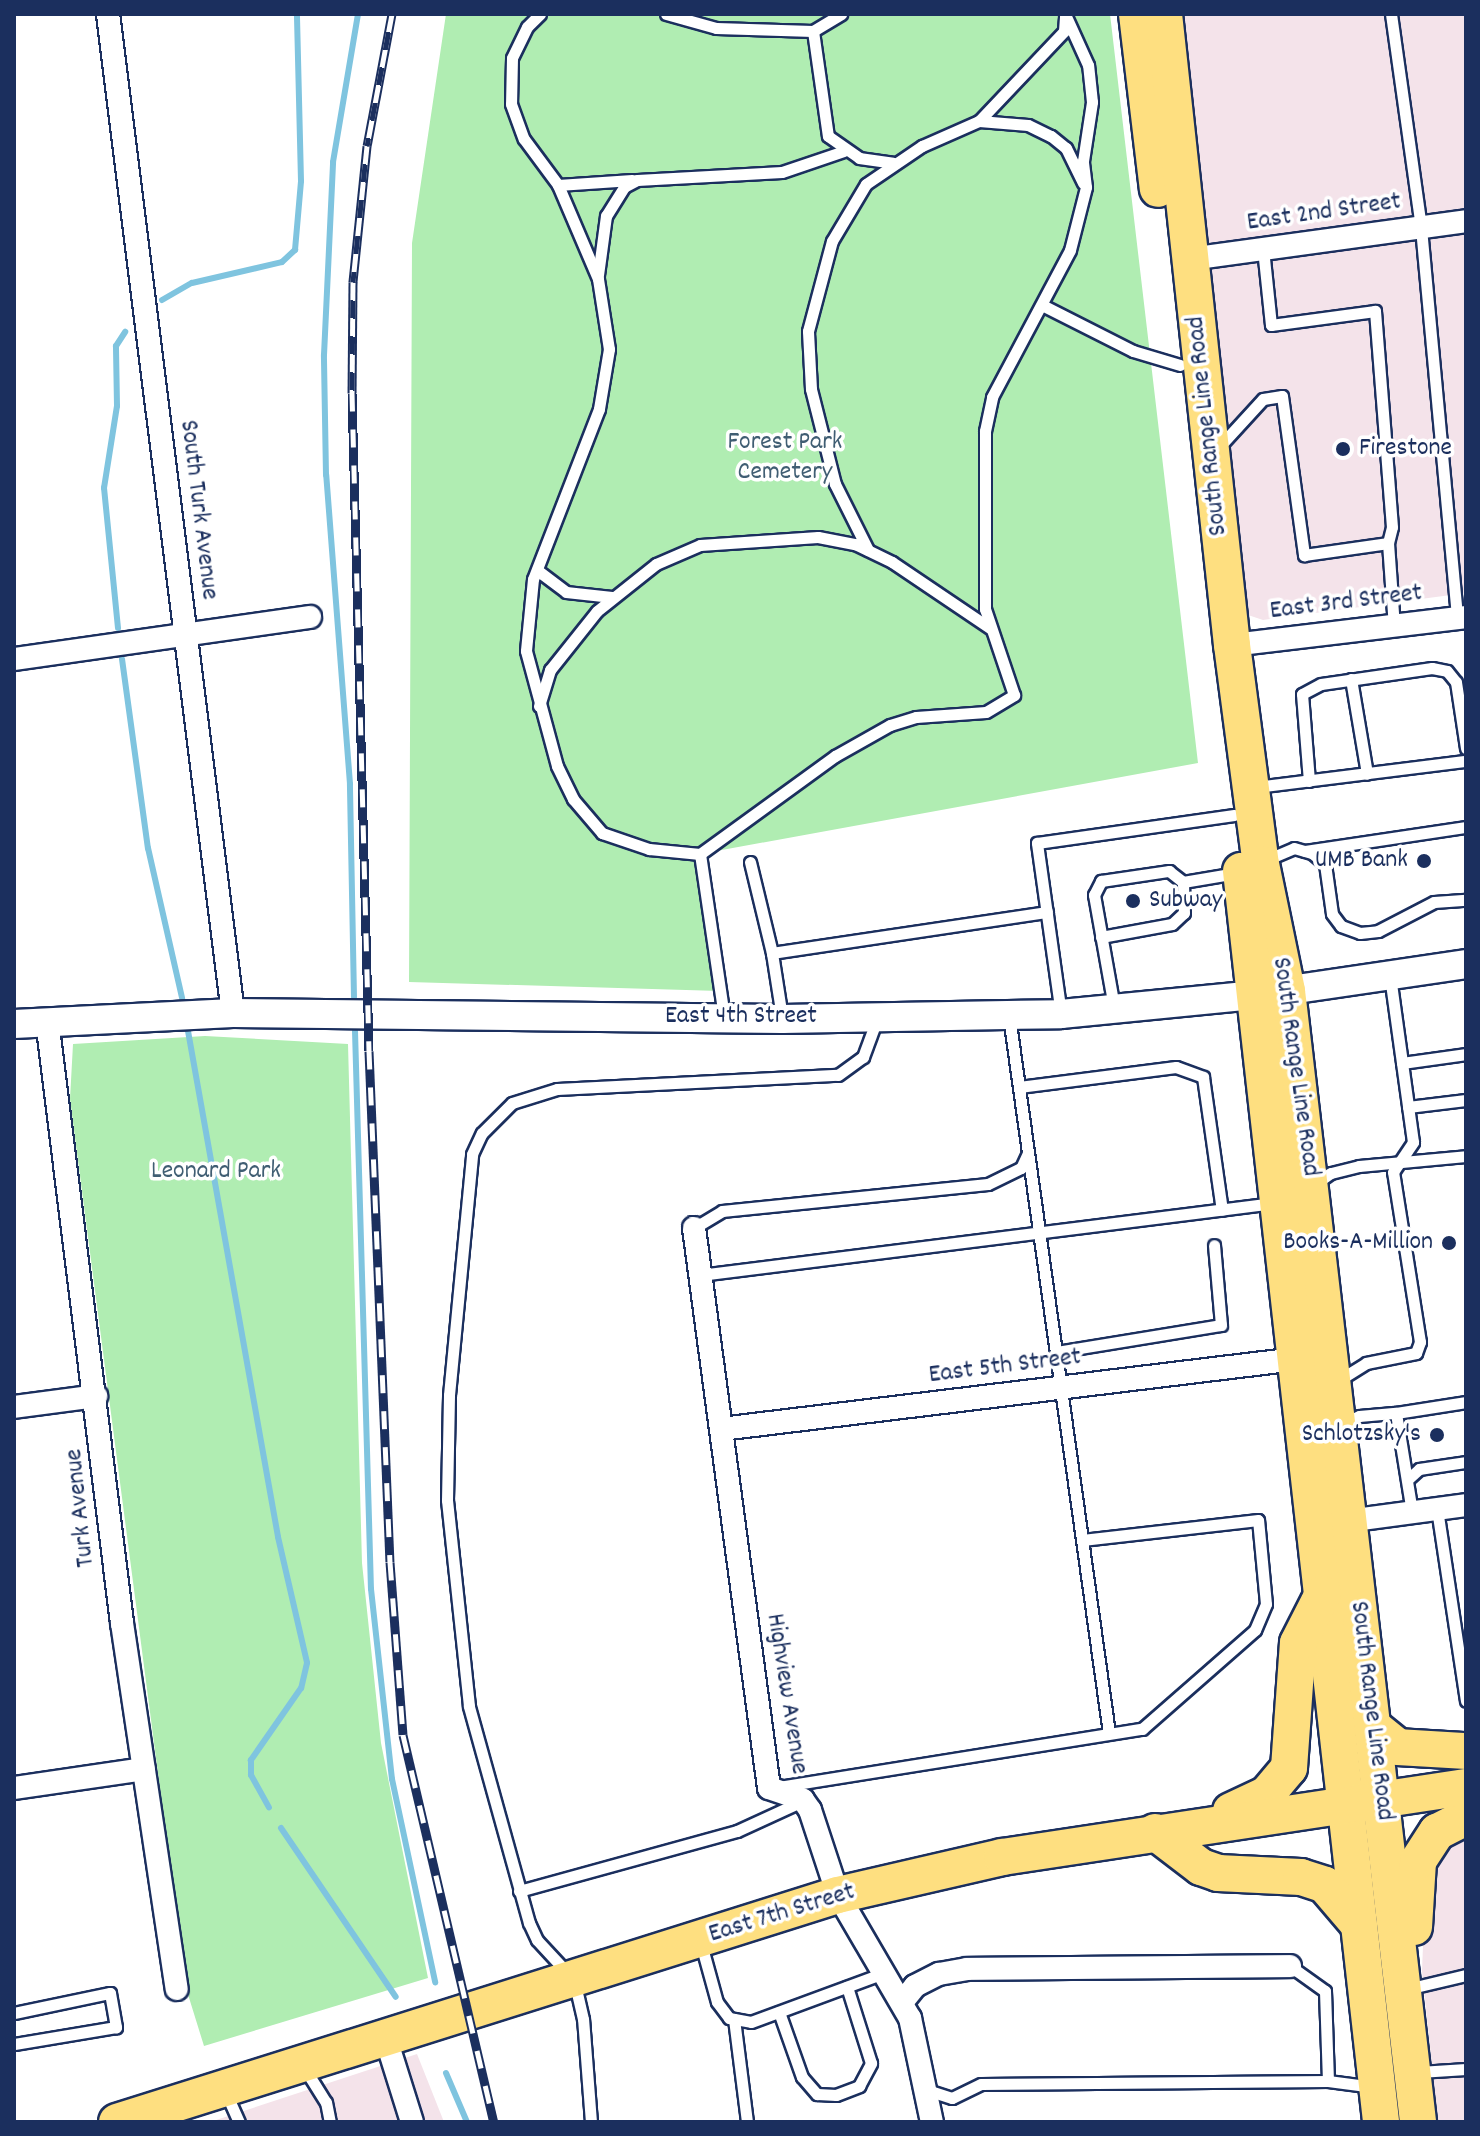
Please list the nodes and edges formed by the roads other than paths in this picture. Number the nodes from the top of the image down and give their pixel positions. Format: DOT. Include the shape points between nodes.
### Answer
graph roads {
  1 [pos="108,14"];
  2 [pos="540,14"];
  3 [pos="666,14"];
  4 [pos="841,14"];
  5 [pos="1137,14"];
  6 [pos="1164,14"];
  7 [pos="1391,14"];
  8 [pos="813,31"];
  9 [pos="979,121"];
  10 [pos="844,151"];
  11 [pos="893,163"];
  12 [pos="637,180"];
  13 [pos="558,185"];
  14 [pos="1086,187"];
  15 [pos="1466,221"];
  16 [pos="1421,228"];
  17 [pos="1263,249"];
  18 [pos="1190,259"];
  19 [pos="598,279"];
  20 [pos="1044,306"];
  21 [pos="1180,365"];
  22 [pos="1212,456"];
  23 [pos="1388,543"];
  24 [pos="868,550"];
  25 [pos="537,570"];
  26 [pos="612,597"];
  27 [pos="310,617"];
  28 [pos="1461,618"];
  29 [pos="1394,626"];
  30 [pos="990,628"];
  31 [pos="186,635"];
  32 [pos="1232,645"];
  33 [pos="14,659"];
  34 [pos="1351,679"];
  35 [pos="539,707"];
  36 [pos="1466,748"];
  37 [pos="1466,761"];
  38 [pos="1367,774"];
  39 [pos="1309,781"];
  40 [pos="1242,802"];
  41 [pos="1466,827"];
  42 [pos="1305,851"];
  43 [pos="700,854"];
  44 [pos="750,862"];
  45 [pos="1251,868"];
  46 [pos="1183,882"];
  47 [pos="1466,900"];
  48 [pos="1047,912"];
  49 [pos="1101,937"];
  50 [pos="772,953"];
  51 [pos="1466,964"];
  52 [pos="1389,976"];
  53 [pos="1271,993"];
  54 [pos="1114,1010"];
  55 [pos="233,1013"];
  56 [pos="1061,1014"];
  57 [pos="1009,1015"];
  58 [pos="877,1017"];
  59 [pos="724,1018"];
  60 [pos="782,1019"];
  61 [pos="47,1020"];
  62 [pos="14,1024"];
  63 [pos="1466,1054"];
  64 [pos="1402,1063"];
  65 [pos="1019,1087"];
  66 [pos="1466,1100"];
  67 [pos="1408,1107"];
  68 [pos="1028,1152"];
  69 [pos="1466,1156"];
  70 [pos="1400,1162"];
  71 [pos="1312,1187"];
  72 [pos="1279,1202"];
  73 [pos="1222,1210"];
  74 [pos="694,1228"];
  75 [pos="1039,1233"];
  76 [pos="1214,1245"];
  77 [pos="700,1275"];
  78 [pos="1056,1352"];
  79 [pos="1296,1359"];
  80 [pos="1333,1386"];
  81 [pos="1061,1389"];
  82 [pos="96,1396"];
  83 [pos="1466,1402"];
  84 [pos="14,1407"];
  85 [pos="1396,1413"];
  86 [pos="1338,1425"];
  87 [pos="721,1429"];
  88 [pos="1466,1462"];
  89 [pos="1408,1479"];
  90 [pos="1466,1505"];
  91 [pos="1437,1509"];
  92 [pos="1412,1512"];
  93 [pos="1348,1521"];
  94 [pos="1082,1540"];
  95 [pos="1323,1594"];
  96 [pos="1460,1623"];
  97 [pos="1466,1701"];
  98 [pos="1372,1726"];
  99 [pos="1109,1733"];
  100 [pos="1466,1751"];
  101 [pos="144,1769"];
  102 [pos="1466,1787"];
  103 [pos="14,1788"];
  104 [pos="769,1788"];
  105 [pos="1383,1797"];
  106 [pos="803,1800"];
  107 [pos="1346,1802"];
  108 [pos="1466,1817"];
  109 [pos="1207,1822"];
  110 [pos="1155,1832"];
  111 [pos="519,1891"];
  112 [pos="838,1895"];
  113 [pos="1359,1925"];
  114 [pos="700,1939"];
  115 [pos="1290,1966"];
  116 [pos="887,1972"];
  117 [pos="1466,1975"];
  118 [pos="574,1980"];
  119 [pos="1402,1984"];
  120 [pos="847,1987"];
  121 [pos="177,1989"];
  122 [pos="903,2001"];
  123 [pos="779,2012"];
  124 [pos="14,2013"];
  125 [pos="734,2019"];
  126 [pos="386,2039"];
  127 [pos="14,2044"];
  128 [pos="303,2065"];
  129 [pos="1466,2069"];
  130 [pos="1412,2072"];
  131 [pos="1328,2081"];
  132 [pos="224,2089"];
  133 [pos="927,2090"];
  134 [pos="1379,2105"];
  135 [pos="930,2121"];
  136 [pos="117,2122"];
  137 [pos="239,2122"];
  138 [pos="330,2122"];
  139 [pos="412,2122"];
  140 [pos="591,2122"];
  141 [pos="747,2122"];
  142 [pos="1418,2122"];
  1 -- 31 [label="street, South Turk Avenue"];
  2 -- 13 [label="lane" via="512,58 511,104 524,139"];
  3 -- 8 [label="lane" via="716,28"];
  4 -- 8 [label="lane"];
  5 -- 21 [label="main road, South Range Line Road"];
  6 -- 18 [label="main road, South Range Line Road"];
  7 -- 16 [label="lane"];
  8 -- 10 [label="lane" via="828,136"];
  9 -- 11 [label="lane"];
  9 -- 14 [label="lane" via="1028,125 1051,136 1066,148"];
  9 -- 14 [label="lane" via="1059,38 1065,14 1088,65 1092,102 1083,161"];
  10 -- 11 [label="lane"];
  10 -- 12 [label="lane" via="782,172"];
  11 -- 24 [label="lane" via="866,184 832,241 808,331 811,389 824,452 854,530"];
  12 -- 13 [label="lane"];
  12 -- 19 [label="lane" via="624,187 606,216"];
  13 -- 19 [label="lane"];
  14 -- 20 [label="lane" via="1070,250"];
  15 -- 16 [label="street, East 2nd Street"];
  16 -- 17 [label="street, East 2nd Street"];
  16 -- 28 [label="lane"];
  17 -- 18 [label="street, East 2nd Street"];
  17 -- 23 [label="lane" via="1271,325 1375,311 1392,527"];
  18 -- 22 [label="main road, South Range Line Road"];
  19 -- 25 [label="lane" via="608,331 606,378"];
  20 -- 21 [label="lane" via="1133,351"];
  20 -- 30 [label="lane" via="1030,318 992,397 985,431 982,542"];
  21 -- 40 [label="main road, South Range Line Road"];
  22 -- 23 [label="lane" via="1263,399 1282,396 1304,555"];
  22 -- 32 [label="main road, South Range Line Road"];
  23 -- 29 [label="lane"];
  24 -- 26 [label="lane" via="818,537 700,545 656,564"];
  24 -- 30 [label="lane"];
  25 -- 26 [label="lane" via="566,592"];
  25 -- 35 [label="lane" via="527,608 526,651"];
  26 -- 35 [label="lane" via="569,641 550,670"];
  27 -- 31 [label="street"];
  28 -- 29 [label="street, East 3rd Street"];
  29 -- 32 [label="street, East 3rd Street"];
  30 -- 43 [label="lane" via="1010,671 1014,695 1002,707 890,725 835,756"];
  31 -- 33 [label="street"];
  31 -- 55 [label="street, South Turk Avenue"];
  32 -- 40 [label="main road, South Range Line Road"];
  34 -- 36 [label="lane" via="1432,668 1447,671 1456,682"];
  34 -- 38 [label="lane"];
  34 -- 39 [label="lane" via="1321,684 1302,694"];
  35 -- 43 [label="lane" via="573,799 602,833 649,849"];
  37 -- 38 [label="lane"];
  38 -- 39 [label="lane"];
  39 -- 40 [label="lane"];
  40 -- 45 [label="main road, South Range Line Road"];
  40 -- 48 [label="lane" via="1037,843"];
  41 -- 42 [label="lane"];
  42 -- 45 [label="lane" via="1277,852"];
  42 -- 47 [label="lane" via="1325,864 1332,914 1341,926 1360,933 1387,928 1434,902"];
  43 -- 59 [label="lane"];
  44 -- 50 [label="lane"];
  45 -- 46 [label="lane"];
  45 -- 53 [label="main road, South Range Line Road"];
  46 -- 49 [label="lane" via="1184,913 1172,924"];
  46 -- 49 [label="lane" via="1169,871 1101,881 1094,895"];
  48 -- 50 [label="lane"];
  48 -- 56 [label="lane"];
  49 -- 54 [label="lane"];
  50 -- 60 [label="lane"];
  51 -- 52 [label="street, East 4th Street"];
  52 -- 53 [label="street, East 4th Street"];
  52 -- 64 [label="lane"];
  53 -- 54 [label="street, East 4th Street"];
  53 -- 71 [label="main road, South Range Line Road"];
  53 -- 72 [label="main road, South Range Line Road"];
  54 -- 56 [label="street, East 4th Street"];
  55 -- 59 [label="street, East 4th Street"];
  55 -- 61 [label="street, East 4th Street"];
  56 -- 57 [label="street, East 4th Street"];
  57 -- 58 [label="street, East 4th Street"];
  57 -- 65 [label="lane"];
  58 -- 60 [label="street, East 4th Street"];
  58 -- 111 [label="lane" via="863,1057 838,1075 546,1091 512,1103 482,1133 472,1154 449,1395 448,1514 469,1706"];
  59 -- 60 [label="street, East 4th Street"];
  61 -- 62 [label="street, East 4th Street"];
  61 -- 82 [label="street, Turk Avenue"];
  63 -- 64 [label="lane"];
  64 -- 67 [label="lane"];
  65 -- 68 [label="lane"];
  65 -- 73 [label="lane" via="1176,1067 1203,1077"];
  66 -- 67 [label="lane"];
  67 -- 70 [label="lane" via="1413,1142"];
  68 -- 74 [label="lane" via="1021,1168 988,1184 722,1211"];
  68 -- 75 [label="lane"];
  69 -- 70 [label="lane"];
  70 -- 71 [label="lane" via="1331,1173"];
  70 -- 80 [label="lane" via="1393,1172 1420,1342 1416,1353 1366,1363"];
  71 -- 80 [label="main road, South Range Line Road"];
  72 -- 73 [label="lane"];
  72 -- 79 [label="main road, South Range Line Road"];
  73 -- 75 [label="lane"];
  74 -- 77 [label="street, Highview Avenue"];
  75 -- 77 [label="lane"];
  75 -- 78 [label="lane"];
  76 -- 78 [label="lane" via="1221,1325"];
  77 -- 87 [label="street, Highview Avenue"];
  78 -- 81 [label="lane"];
  79 -- 81 [label="street, East 5th Street"];
  79 -- 95 [label="main road, South Range Line Road"];
  80 -- 86 [label="main road, South Range Line Road"];
  81 -- 87 [label="street, East 5th Street"];
  81 -- 94 [label="lane"];
  82 -- 84 [label="street"];
  82 -- 101 [label="street, Turk Avenue"];
  83 -- 85 [label="lane"];
  85 -- 86 [label="lane" via="1359,1416"];
  85 -- 89 [label="lane"];
  86 -- 93 [label="main road, South Range Line Road"];
  87 -- 104 [label="street, Highview Avenue"];
  88 -- 89 [label="lane" via="1419,1469"];
  89 -- 92 [label="lane"];
  90 -- 91 [label="street"];
  91 -- 92 [label="street"];
  91 -- 96 [label="lane"];
  92 -- 93 [label="street"];
  93 -- 98 [label="main road, South Range Line Road"];
  94 -- 99 [label="lane"];
  94 -- 99 [label="lane" via="1258,1520 1266,1604 1255,1630 1142,1729"];
  95 -- 107 [label="main road, South Range Line Road"];
  95 -- 109 [label="main road" via="1298,1643 1289,1768 1267,1794"];
  96 -- 97 [label="lane"];
  98 -- 100 [label="main road" via="1398,1747"];
  98 -- 105 [label="main road, South Range Line Road"];
  99 -- 104 [label="lane"];
  101 -- 103 [label="street"];
  101 -- 121 [label="street, Turk Avenue"];
  102 -- 105 [label="main road, East 7th Street"];
  104 -- 106 [label="street, Highview Avenue"];
  105 -- 107 [label="main road, East 7th Street"];
  105 -- 119 [label="main road, South Range Line Road"];
  106 -- 111 [label="lane" via="737,1831"];
  106 -- 112 [label="street, Highview Avenue"];
  107 -- 109 [label="main road, East 7th Street"];
  107 -- 113 [label="main road, South Range Line Road"];
  108 -- 119 [label="main road" via="1437,1832 1418,1861 1413,1955"];
  109 -- 110 [label="main road, East 7th Street"];
  110 -- 112 [label="main road, East 7th Street" via="1002,1857"];
  110 -- 113 [label="main road" via="1201,1867 1218,1873 1301,1877 1325,1885"];
  111 -- 118 [label="lane" via="537,1940"];
  112 -- 114 [label="main road, East 7th Street"];
  112 -- 116 [label="street, Highview Avenue"];
  113 -- 134 [label="main road, South Range Line Road"];
  114 -- 118 [label="main road, East 7th Street"];
  114 -- 125 [label="lane" via="717,2002"];
  115 -- 122 [label="street" via="967,1969 915,1986"];
  115 -- 131 [label="lane" via="1325,1991"];
  116 -- 120 [label="lane"];
  116 -- 122 [label="street, Highview Avenue"];
  117 -- 119 [label="lane"];
  118 -- 126 [label="main road, East 7th Street"];
  118 -- 140 [label="lane" via="583,2019"];
  119 -- 130 [label="main road, South Range Line Road"];
  120 -- 123 [label="lane"];
  120 -- 123 [label="lane" via="871,2063 859,2086 836,2095 817,2094 802,2077"];
  122 -- 133 [label="street, Highview Avenue"];
  123 -- 125 [label="lane" via="751,2022"];
  124 -- 127 [label="lane" via="110,1993 116,2027"];
  125 -- 141 [label="lane"];
  126 -- 128 [label="main road, East 7th Street"];
  126 -- 139 [label="street"];
  128 -- 132 [label="main road, East 7th Street"];
  128 -- 138 [label="lane" via="326,2102"];
  129 -- 130 [label="lane"];
  130 -- 142 [label="main road, South Range Line Road"];
  131 -- 133 [label="lane" via="981,2084 952,2098"];
  131 -- 134 [label="lane"];
  132 -- 136 [label="main road, East 7th Street"];
  132 -- 137 [label="lane"];
  133 -- 135 [label="street, Highview Avenue"];
}
